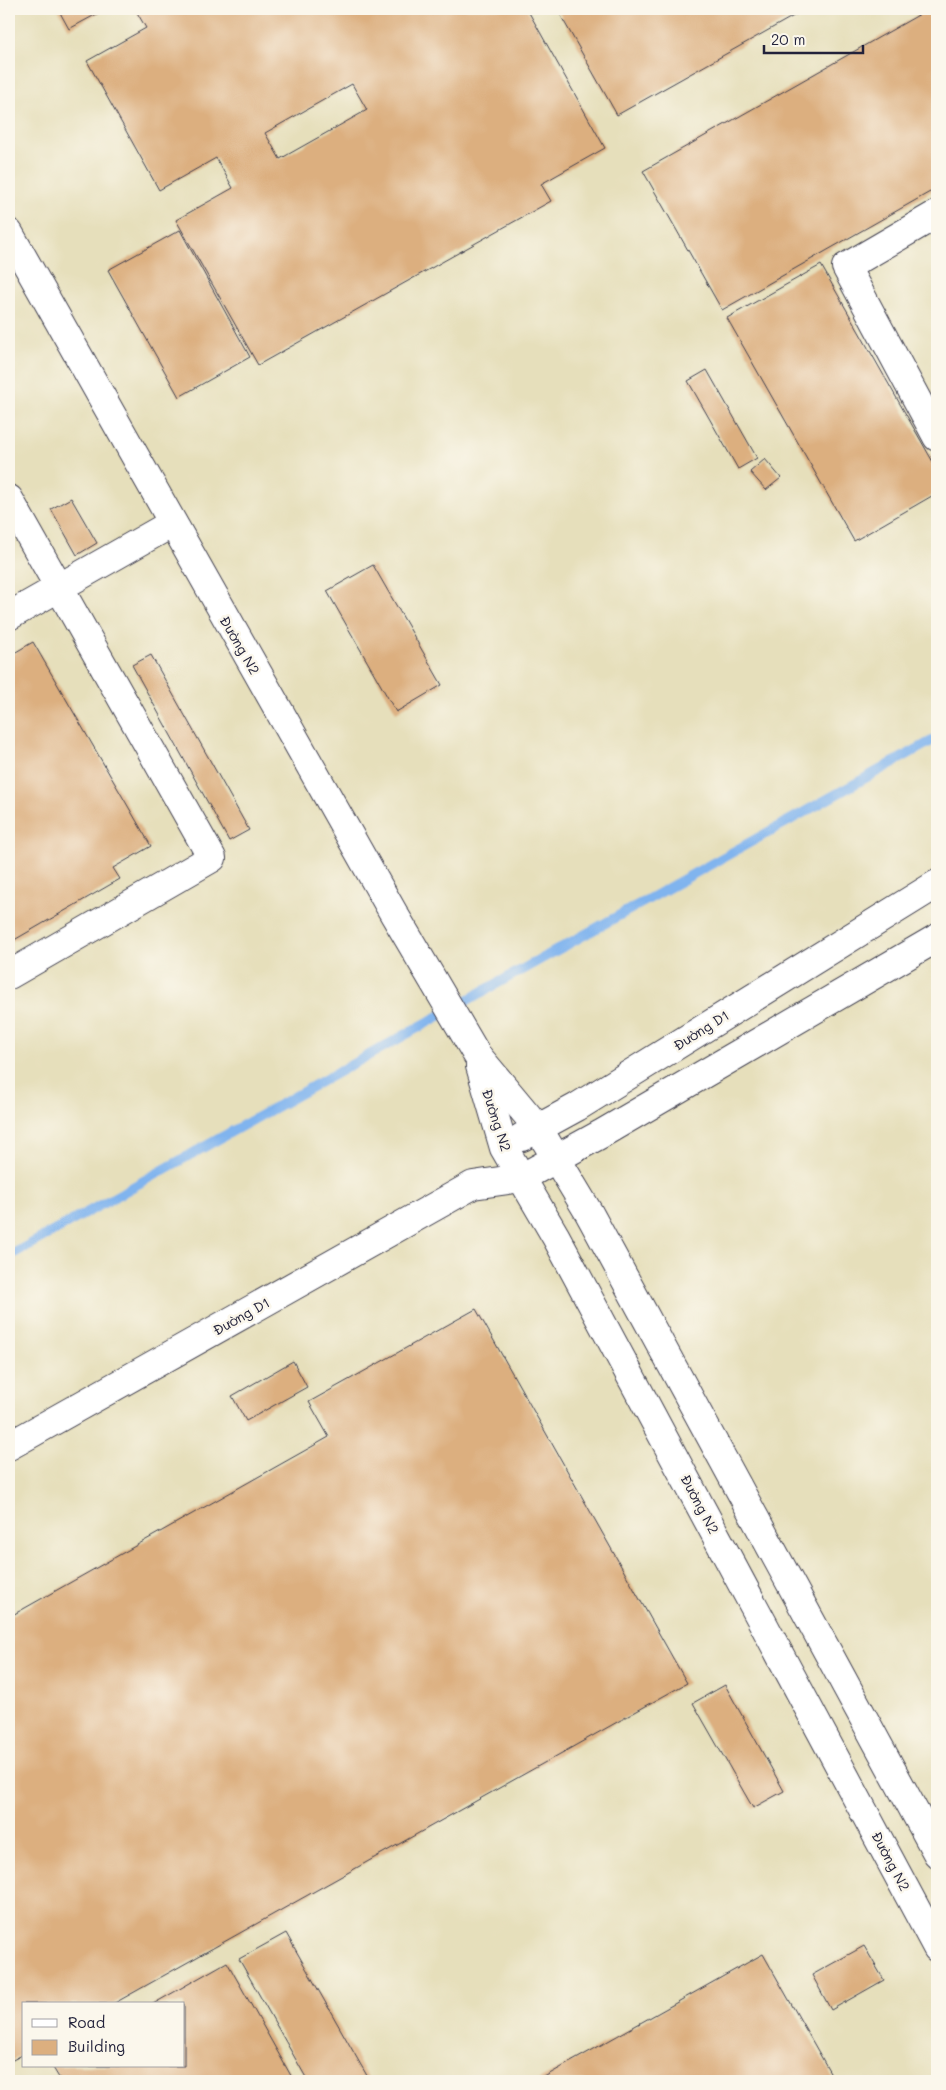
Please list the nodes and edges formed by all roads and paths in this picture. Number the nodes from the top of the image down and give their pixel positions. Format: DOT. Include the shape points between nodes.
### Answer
graph roads {
  1 [pos="937,214"];
  2 [pos="9,233"];
  3 [pos="937,437"];
  4 [pos="9,499"];
  5 [pos="171,524"];
  6 [pos="58,589"];
  7 [pos="9,616"];
  8 [pos="937,884"];
  9 [pos="937,938"];
  10 [pos="9,975"];
  11 [pos="477,1055"];
  12 [pos="538,1128"];
  13 [pos="504,1148"];
  14 [pos="555,1158"];
  15 [pos="521,1178"];
  16 [pos="473,1185"];
  17 [pos="9,1446"];
  18 [pos="937,1853"];
  19 [pos="937,1948"];
  1 -- 3 [label="street" via="846,267"];
  2 -- 5 [label="street, Đường N2"];
  4 -- 6 [label="street"];
  5 -- 6 [label="street"];
  5 -- 11 [label="street, Đường N2"];
  6 -- 7 [label="street"];
  6 -- 10 [label="street" via="212,858"];
  8 -- 12 [label="street, Đường D1" via="578,1107"];
  9 -- 14 [label="street, Đường D1"];
  11 -- 12 [label="street, Đường N2"];
  11 -- 13 [label="street, Đường N2"];
  12 -- 13 [label="street, Đường D1"];
  12 -- 14 [label="street, Đường N2"];
  13 -- 15 [label="street, Đường N2"];
  13 -- 16 [label="street, Đường D1"];
  14 -- 15 [label="street, Đường D1"];
  14 -- 18 [label="street, Đường N2" via="589,1213"];
  15 -- 16 [label="street, Đường D1"];
  15 -- 19 [label="street, Đường N2" via="556,1237"];
  16 -- 17 [label="street, Đường D1"];
}
